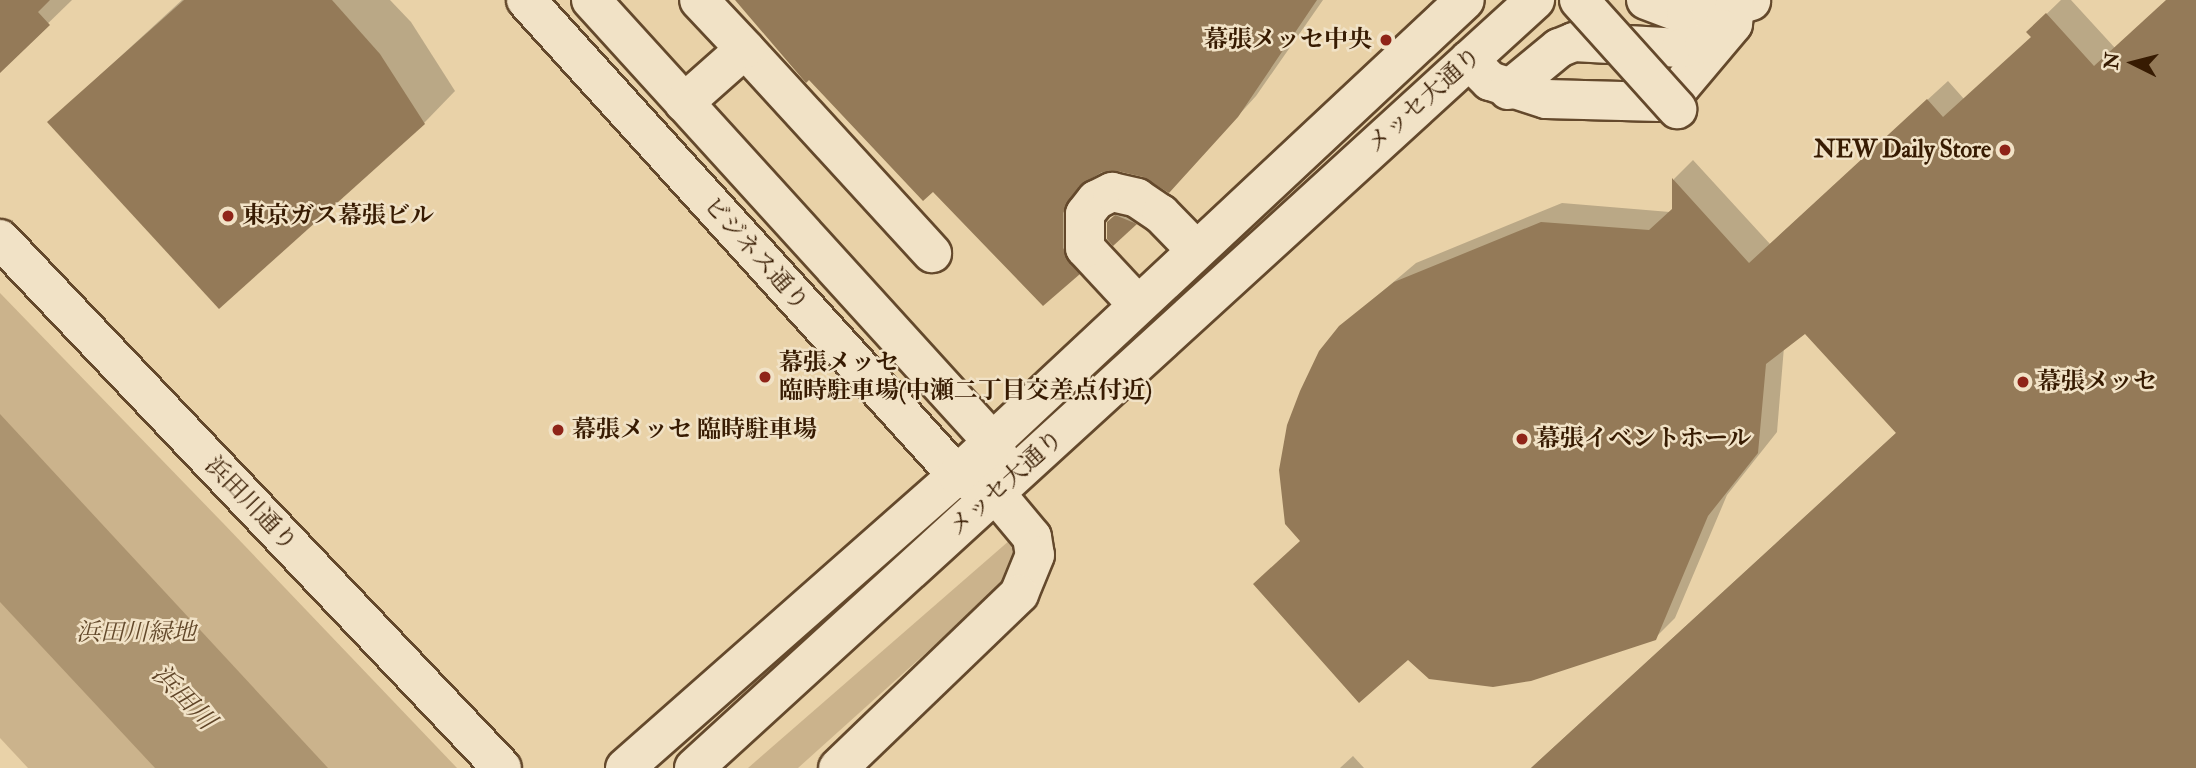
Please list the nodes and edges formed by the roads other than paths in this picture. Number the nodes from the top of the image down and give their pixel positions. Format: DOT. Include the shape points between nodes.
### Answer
graph roads {
  1 [pos="526,0"];
  2 [pos="590,0"];
  3 [pos="699,0"];
  4 [pos="1465,0"];
  5 [pos="1535,0"];
  6 [pos="1579,0"];
  7 [pos="1646,0"];
  8 [pos="1744,3"];
  9 [pos="745,48"];
  10 [pos="1469,60"];
  11 [pos="1508,90"];
  12 [pos="684,103"];
  13 [pos="1677,109"];
  14 [pos="0,239"];
  15 [pos="1195,249"];
  16 [pos="932,253"];
  17 [pos="1137,304"];
  18 [pos="992,441"];
  19 [pos="957,475"];
  20 [pos="1003,488"];
  21 [pos="502,768"];
  22 [pos="625,768"];
  23 [pos="694,768"];
  24 [pos="838,768"];
  1 -- 19 [label="street, ビジネス通り"];
  2 -- 12 [label="street, ビジネス通り"];
  3 -- 9 [label="street"];
  4 -- 15 [label="street, メッセ大通り"];
  5 -- 10 [label="street, メッセ大通り"];
  6 -- 13 [label="street, bridge"];
  7 -- 8 [label="street" via="1686,15"];
  8 -- 11 [label="street" via="1704,44 1668,49 1574,42 1559,48"];
  8 -- 11 [label="street" via="1733,24 1680,87 1660,102 1546,99"];
  9 -- 12 [label="street"];
  9 -- 16 [label="street"];
  10 -- 11 [label="street" via="1490,81"];
  10 -- 20 [label="street, メッセ大通り"];
  12 -- 18 [label="street, ビジネス通り"];
  14 -- 21 [label="street, 浜田川通り"];
  15 -- 17 [label="street, メッセ大通り"];
  15 -- 17 [label="street" via="1138,198 1112,192 1096,200 1085,214 1085,247"];
  17 -- 18 [label="street, メッセ大通り"];
  18 -- 19 [label="street, メッセ大通り"];
  18 -- 20 [label="street, ビジネス通り"];
  19 -- 20 [label="street, ビジネス通り"];
  19 -- 22 [label="street, メッセ大通り"];
  20 -- 23 [label="street, メッセ大通り"];
  20 -- 24 [label="street" via="1032,537 1035,555 1019,594"];
}
